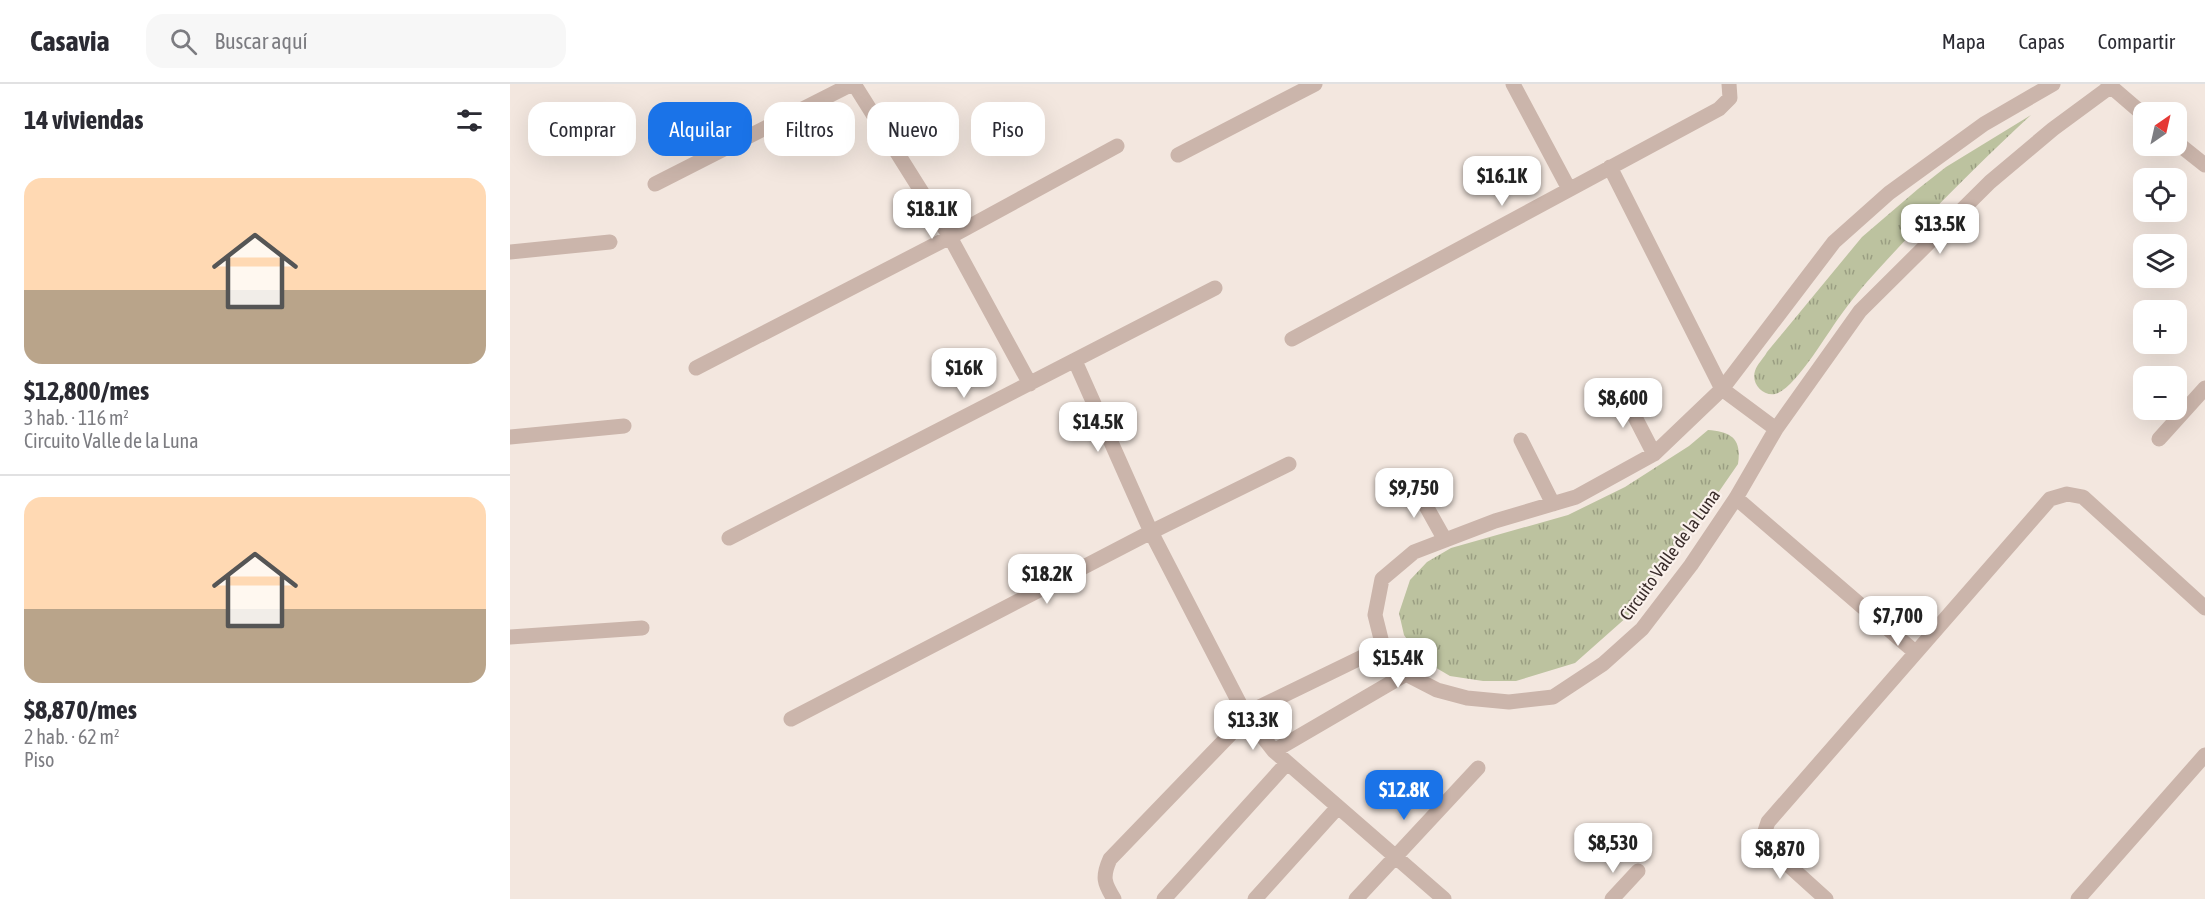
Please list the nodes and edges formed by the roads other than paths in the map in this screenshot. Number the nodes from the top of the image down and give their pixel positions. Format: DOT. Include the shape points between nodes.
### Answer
graph roads {
  1 [pos="853,84"];
  2 [pos="1315,84"];
  3 [pos="1514,84"];
  4 [pos="1729,84"];
  5 [pos="2053,84"];
  6 [pos="2110,85"];
  7 [pos="2133,105"];
  8 [pos="1116,146"];
  9 [pos="2187,151"];
  10 [pos="1178,155"];
  11 [pos="2205,165"];
  12 [pos="1610,167"];
  13 [pos="655,184"];
  14 [pos="1569,189"];
  15 [pos="950,237"];
  16 [pos="610,242"];
  17 [pos="510,252"];
  18 [pos="1215,288"];
  19 [pos="1292,339"];
  20 [pos="1075,361"];
  21 [pos="696,368"];
  22 [pos="1030,384"];
  23 [pos="2205,388"];
  24 [pos="1722,389"];
  25 [pos="1622,390"];
  26 [pos="624,426"];
  27 [pos="1776,429"];
  28 [pos="510,437"];
  29 [pos="2158,439"];
  30 [pos="1521,441"];
  31 [pos="1654,454"];
  32 [pos="1289,464"];
  33 [pos="1412,481"];
  34 [pos="1736,498"];
  35 [pos="1553,504"];
  36 [pos="1151,532"];
  37 [pos="729,538"];
  38 [pos="1445,540"];
  39 [pos="2205,608"];
  40 [pos="642,628"];
  41 [pos="510,637"];
  42 [pos="1383,647"];
  43 [pos="1915,652"];
  44 [pos="1406,674"];
  45 [pos="1246,716"];
  46 [pos="791,719"];
  47 [pos="1274,751"];
  48 [pos="2205,755"];
  49 [pos="1287,763"];
  50 [pos="1478,768"];
  51 [pos="1338,807"];
  52 [pos="1394,856"];
  53 [pos="1638,871"];
  54 [pos="1114,899"];
  55 [pos="1164,899"];
  56 [pos="1255,899"];
  57 [pos="1356,899"];
  58 [pos="1444,899"];
  59 [pos="1612,899"];
  60 [pos="1826,899"];
  61 [pos="2078,899"];
  1 -- 13 [label="street"];
  1 -- 15 [label="street"];
  2 -- 10 [label="street"];
  3 -- 14 [label="street"];
  4 -- 12 [label="street" via="1730,98 1719,109"];
  5 -- 24 [label="street, Circuito Valle de la Luna" via="1975,131 1889,194 1834,242"];
  6 -- 7 [label="street"];
  6 -- 27 [label="street, Circuito Valle de la Luna" via="1990,182 1860,311"];
  8 -- 15 [label="street"];
  9 -- 11 [label="street"];
  12 -- 14 [label="street"];
  12 -- 24 [label="street"];
  14 -- 19 [label="street"];
  15 -- 21 [label="street"];
  15 -- 22 [label="street"];
  16 -- 17 [label="street"];
  18 -- 20 [label="street"];
  20 -- 22 [label="street"];
  20 -- 36 [label="street"];
  22 -- 37 [label="street"];
  23 -- 29 [label="street"];
  24 -- 27 [label="street"];
  24 -- 31 [label="street, Circuito Valle de la Luna"];
  25 -- 31 [label="street"];
  26 -- 28 [label="street"];
  27 -- 34 [label="street, Circuito Valle de la Luna"];
  30 -- 35 [label="street"];
  31 -- 35 [label="street, Circuito Valle de la Luna" via="1576,497"];
  32 -- 36 [label="street"];
  33 -- 38 [label="street"];
  34 -- 43 [label="street"];
  34 -- 44 [label="street, Circuito Valle de la Luna" via="1642,629 1603,664 1553,697 1509,702 1467,698 1437,690"];
  35 -- 38 [label="street, Circuito Valle de la Luna" via="1495,520"];
  36 -- 45 [label="street"];
  36 -- 46 [label="street"];
  38 -- 42 [label="street, Circuito Valle de la Luna" via="1414,552 1382,579 1375,615"];
  39 -- 43 [label="street" via="2083,497 2067,494 2050,499"];
  40 -- 41 [label="street"];
  42 -- 44 [label="street, Circuito Valle de la Luna"];
  42 -- 45 [label="street"];
  43 -- 60 [label="street" via="1768,822 1763,837 1774,852"];
  44 -- 47 [label="street"];
  45 -- 47 [label="street"];
  45 -- 54 [label="street" via="1110,860 1104,874"];
  47 -- 49 [label="street"];
  48 -- 61 [label="street"];
  49 -- 51 [label="street"];
  49 -- 55 [label="street"];
  50 -- 52 [label="street"];
  51 -- 52 [label="street"];
  51 -- 56 [label="street"];
  52 -- 57 [label="street"];
  52 -- 58 [label="street"];
  53 -- 59 [label="street"];
}
